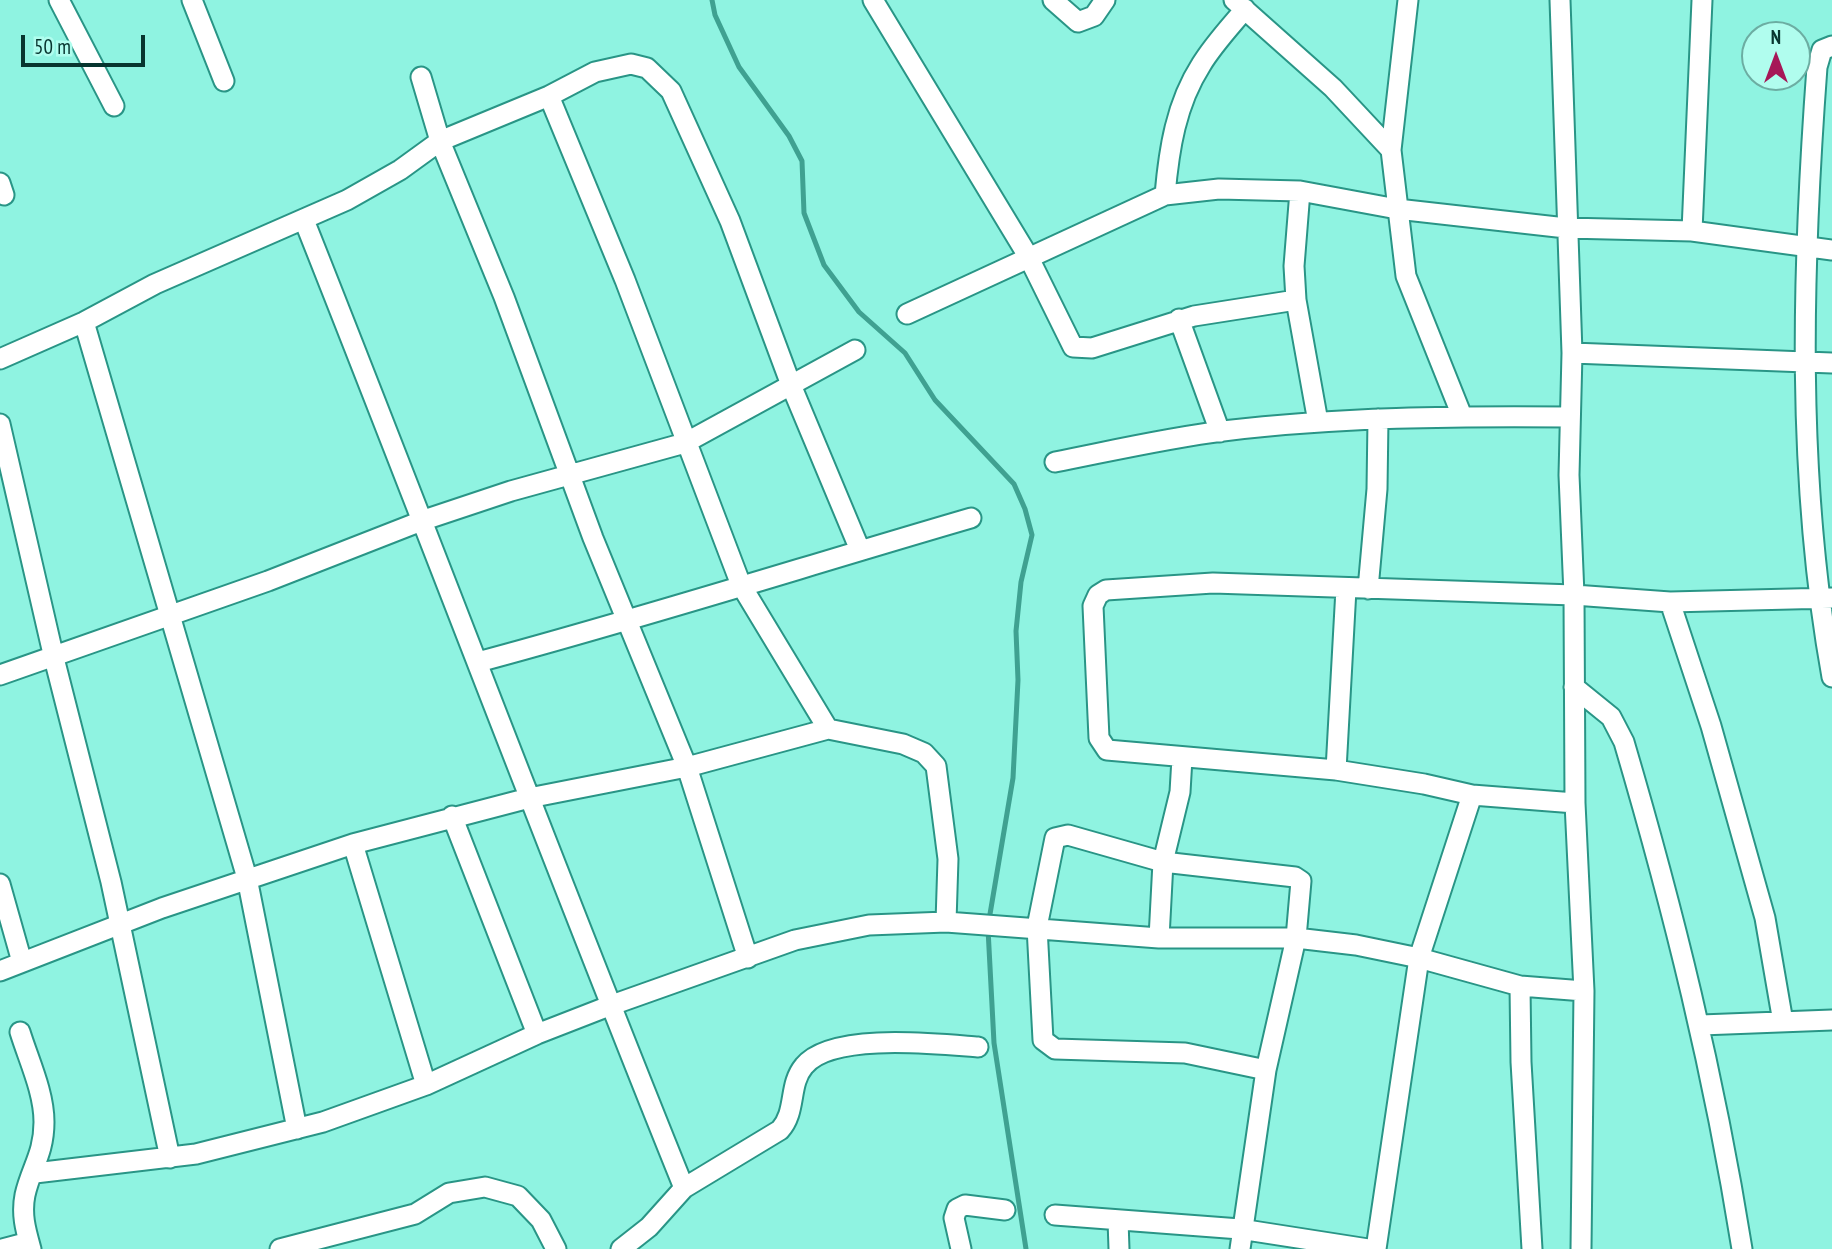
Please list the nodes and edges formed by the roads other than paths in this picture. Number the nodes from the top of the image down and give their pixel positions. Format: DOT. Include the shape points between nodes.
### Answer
graph roads {
  1 [pos="59,0"];
  2 [pos="192,0"];
  3 [pos="873,0"];
  4 [pos="1053,0"];
  5 [pos="1105,0"];
  6 [pos="1408,0"];
  7 [pos="1560,0"];
  8 [pos="1702,0"];
  9 [pos="1240,4"];
  10 [pos="1832,46"];
  11 [pos="421,77"];
  12 [pos="224,80"];
  13 [pos="1824,87"];
  14 [pos="549,96"];
  15 [pos="114,106"];
  16 [pos="440,141"];
  17 [pos="1391,150"];
  18 [pos="1300,191"];
  19 [pos="1165,195"];
  20 [pos="1397,209"];
  21 [pos="304,220"];
  22 [pos="1566,228"];
  23 [pos="1692,231"];
  24 [pos="1807,247"];
  25 [pos="1832,250"];
  26 [pos="1028,256"];
  27 [pos="1296,300"];
  28 [pos="906,314"];
  29 [pos="1179,319"];
  30 [pos="84,323"];
  31 [pos="855,350"];
  32 [pos="1572,353"];
  33 [pos="0,359"];
  34 [pos="1805,361"];
  35 [pos="1832,363"];
  36 [pos="791,385"];
  37 [pos="1462,416"];
  38 [pos="1570,417"];
  39 [pos="1378,419"];
  40 [pos="1318,422"];
  41 [pos="0,424"];
  42 [pos="1220,432"];
  43 [pos="685,443"];
  44 [pos="1055,461"];
  45 [pos="570,475"];
  46 [pos="971,518"];
  47 [pos="424,520"];
  48 [pos="860,550"];
  49 [pos="741,585"];
  50 [pos="1346,589"];
  51 [pos="1368,589"];
  52 [pos="1574,595"];
  53 [pos="1825,599"];
  54 [pos="1670,602"];
  55 [pos="170,616"];
  56 [pos="628,622"];
  57 [pos="54,658"];
  58 [pos="478,662"];
  59 [pos="0,675"];
  60 [pos="1832,677"];
  61 [pos="1574,687"];
  62 [pos="828,729"];
  63 [pos="1182,758"];
  64 [pos="687,768"];
  65 [pos="1336,771"];
  66 [pos="1472,795"];
  67 [pos="529,798"];
  68 [pos="1574,803"];
  69 [pos="452,816"];
  70 [pos="353,844"];
  71 [pos="1164,862"];
  72 [pos="247,878"];
  73 [pos="0,884"];
  74 [pos="946,922"];
  75 [pos="120,923"];
  76 [pos="1037,927"];
  77 [pos="1159,938"];
  78 [pos="1296,938"];
  79 [pos="748,958"];
  80 [pos="1419,958"];
  81 [pos="22,961"];
  82 [pos="0,971"];
  83 [pos="1520,986"];
  84 [pos="1584,991"];
  85 [pos="609,1006"];
  86 [pos="1832,1020"];
  87 [pos="1783,1022"];
  88 [pos="1701,1025"];
  89 [pos="20,1032"];
  90 [pos="537,1034"];
  91 [pos="978,1047"];
  92 [pos="1266,1070"];
  93 [pos="426,1085"];
  94 [pos="297,1129"];
  95 [pos="170,1158"];
  96 [pos="35,1173"];
  97 [pos="684,1188"];
  98 [pos="1005,1210"];
  99 [pos="1055,1215"];
  100 [pos="1118,1220"];
  101 [pos="1240,1229"];
  102 [pos="30,1245"];
  103 [pos="2,1249"];
  104 [pos="281,1249"];
  105 [pos="556,1249"];
  106 [pos="621,1249"];
  107 [pos="961,1249"];
  108 [pos="1119,1249"];
  109 [pos="1240,1249"];
  110 [pos="1368,1249"];
  111 [pos="1376,1249"];
  112 [pos="1532,1249"];
  113 [pos="1581,1249"];
  114 [pos="1742,1249"];
  1 -- 15 [label="street"];
  2 -- 12 [label="street"];
  3 -- 26 [label="street"];
  4 -- 5 [label="street" via="1078,22 1094,16"];
  6 -- 17 [label="street"];
  7 -- 22 [label="street"];
  8 -- 23 [label="street"];
  9 -- 17 [label="street" via="1333,88"];
  9 -- 19 [label="street" via="1201,64 1182,104 1169,148"];
  10 -- 13 [label="street" via="1819,55"];
  11 -- 16 [label="street"];
  13 -- 24 [label="street"];
  14 -- 16 [label="street"];
  14 -- 36 [label="street" via="614,66 631,64 660,77 671,91 730,221"];
  14 -- 43 [label="street" via="625,280"];
  16 -- 21 [label="street" via="384,180"];
  16 -- 45 [label="street"];
  17 -- 20 [label="street"];
  18 -- 19 [label="street" via="1219,189"];
  18 -- 20 [label="street"];
  18 -- 27 [label="street"];
  19 -- 26 [label="street"];
  20 -- 22 [label="street"];
  20 -- 37 [label="street" via="1406,276"];
  21 -- 30 [label="street" via="155,284"];
  21 -- 47 [label="street"];
  22 -- 23 [label="street"];
  22 -- 32 [label="street"];
  23 -- 24 [label="street"];
  24 -- 25 [label="street"];
  24 -- 34 [label="street"];
  26 -- 28 [label="street"];
  26 -- 29 [label="street" via="1073,347 1092,348"];
  27 -- 29 [label="street"];
  27 -- 40 [label="street"];
  29 -- 42 [label="street"];
  30 -- 33 [label="street"];
  30 -- 55 [label="street"];
  31 -- 36 [label="street"];
  32 -- 34 [label="street"];
  32 -- 38 [label="street"];
  34 -- 35 [label="street"];
  34 -- 53 [label="street"];
  36 -- 43 [label="street"];
  36 -- 48 [label="street"];
  37 -- 38 [label="street"];
  37 -- 39 [label="street"];
  38 -- 52 [label="street"];
  39 -- 40 [label="street"];
  39 -- 51 [label="street"];
  40 -- 42 [label="street"];
  41 -- 57 [label="street"];
  42 -- 44 [label="street"];
  43 -- 45 [label="street"];
  43 -- 49 [label="street"];
  45 -- 47 [label="street"];
  45 -- 56 [label="street"];
  46 -- 48 [label="street"];
  47 -- 55 [label="street"];
  47 -- 58 [label="street"];
  48 -- 49 [label="street"];
  49 -- 56 [label="street"];
  49 -- 62 [label="street"];
  50 -- 51 [label="street"];
  50 -- 63 [label="street" via="1213,583 1106,590 1098,595 1093,615 1102,746"];
  50 -- 65 [label="street"];
  51 -- 52 [label="street"];
  52 -- 54 [label="street"];
  52 -- 61 [label="street"];
  53 -- 54 [label="street"];
  53 -- 60 [label="street"];
  54 -- 87 [label="street" via="1762,906"];
  55 -- 57 [label="street"];
  55 -- 72 [label="street"];
  56 -- 58 [label="street"];
  56 -- 64 [label="street"];
  57 -- 59 [label="street"];
  57 -- 75 [label="street"];
  58 -- 67 [label="street"];
  61 -- 68 [label="street"];
  61 -- 88 [label="street" via="1611,717 1624,742 1674,912"];
  62 -- 64 [label="street"];
  62 -- 74 [label="street" via="903,744 924,753 936,766 948,859"];
  63 -- 65 [label="street"];
  63 -- 71 [label="street" via="1180,792"];
  64 -- 67 [label="street"];
  64 -- 79 [label="street"];
  65 -- 66 [label="street"];
  66 -- 68 [label="street"];
  66 -- 80 [label="street"];
  67 -- 69 [label="street"];
  67 -- 85 [label="street"];
  68 -- 84 [label="street"];
  69 -- 70 [label="street"];
  69 -- 90 [label="street"];
  70 -- 72 [label="street"];
  70 -- 93 [label="street"];
  71 -- 76 [label="street" via="1068,835 1055,838"];
  71 -- 77 [label="street"];
  71 -- 78 [label="street" via="1299,878 1302,891"];
  72 -- 75 [label="street"];
  72 -- 94 [label="street"];
  73 -- 81 [label="street"];
  74 -- 76 [label="street"];
  74 -- 79 [label="street" via="841,929"];
  75 -- 81 [label="street"];
  75 -- 95 [label="street"];
  76 -- 77 [label="street"];
  76 -- 92 [label="street" via="1041,1034 1055,1049 1185,1053"];
  77 -- 78 [label="street"];
  78 -- 80 [label="street" via="1356,944"];
  78 -- 92 [label="street"];
  79 -- 85 [label="street"];
  80 -- 83 [label="street"];
  80 -- 111 [label="street"];
  81 -- 82 [label="street"];
  83 -- 84 [label="street"];
  83 -- 112 [label="street"];
  84 -- 113 [label="street"];
  85 -- 90 [label="street"];
  85 -- 97 [label="street"];
  86 -- 87 [label="street"];
  87 -- 88 [label="street"];
  88 -- 114 [label="street"];
  89 -- 96 [label="street" via="43,1107"];
  90 -- 93 [label="street"];
  91 -- 97 [label="street" via="879,1044 814,1057 799,1076 789,1121"];
  92 -- 101 [label="street"];
  93 -- 94 [label="street"];
  94 -- 95 [label="street"];
  95 -- 96 [label="street"];
  96 -- 102 [label="street" via="24,1208"];
  97 -- 106 [label="street" via="649,1227"];
  98 -- 107 [label="street" via="965,1205 957,1209 954,1218"];
  99 -- 100 [label="street"];
  100 -- 101 [label="street"];
  100 -- 108 [label="street"];
  101 -- 109 [label="street"];
  101 -- 110 [label="street"];
  102 -- 103 [label="street"];
  104 -- 105 [label="street" via="415,1214 449,1193 485,1187 518,1195 541,1220"];
}
